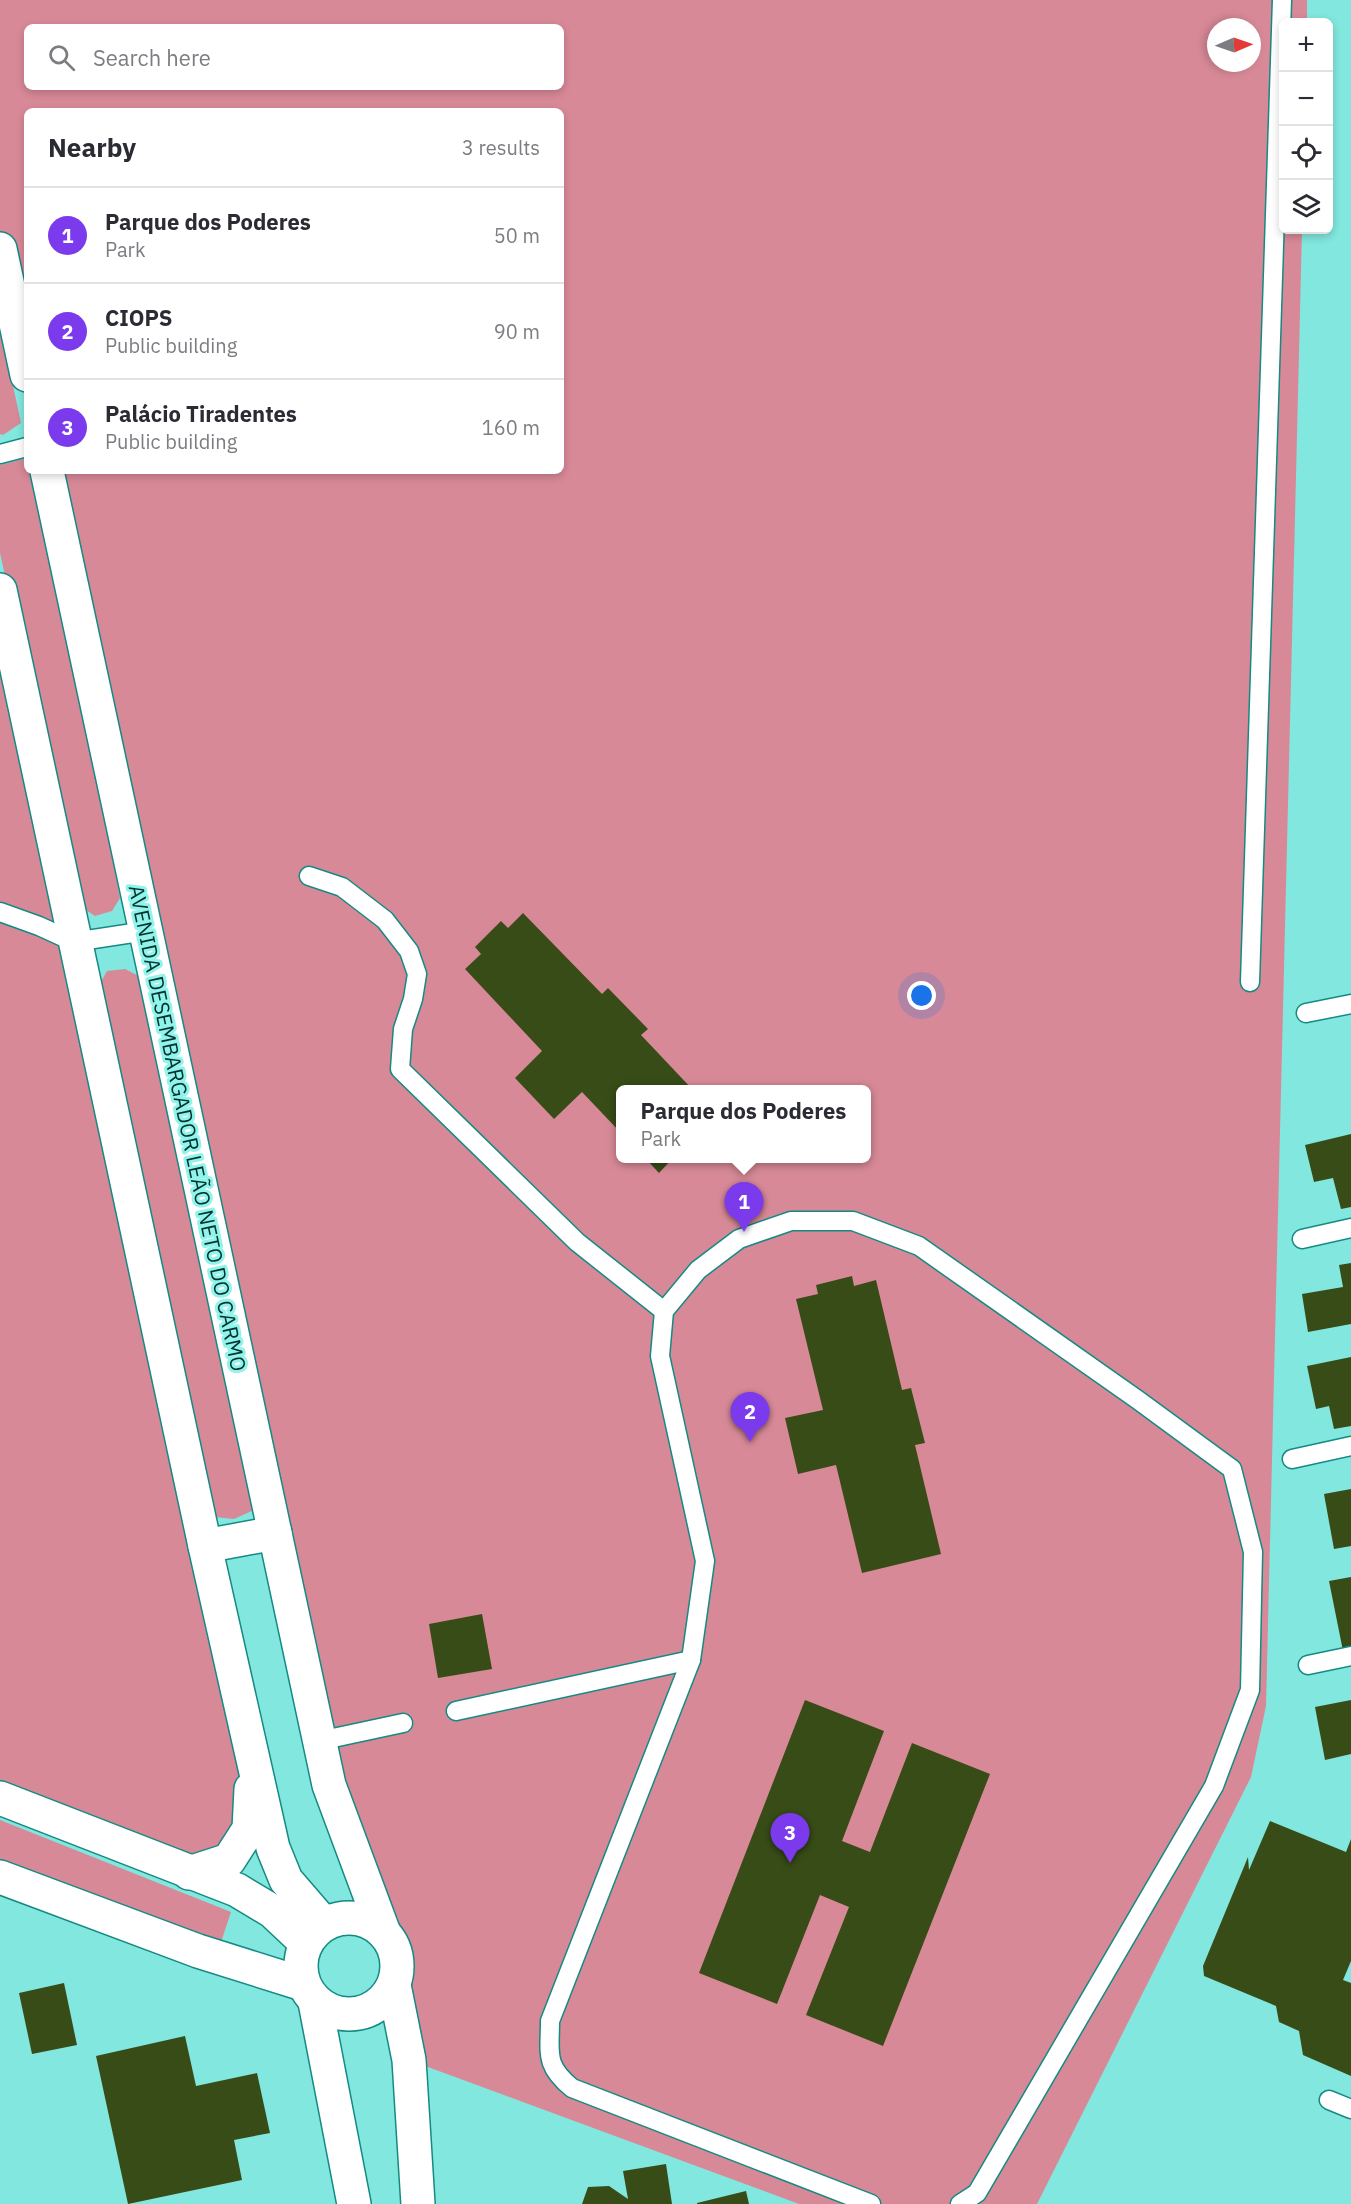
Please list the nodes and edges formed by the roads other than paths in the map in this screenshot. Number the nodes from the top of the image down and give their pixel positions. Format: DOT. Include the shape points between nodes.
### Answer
graph roads {
  1 [pos="1282,0"];
  2 [pos="0,249"];
  3 [pos="24,361"];
  4 [pos="24,448"];
  5 [pos="0,454"];
  6 [pos="48,474"];
  7 [pos="0,590"];
  8 [pos="309,876"];
  9 [pos="0,912"];
  10 [pos="146,931"];
  11 [pos="74,942"];
  12 [pos="1250,982"];
  13 [pos="1351,1004"];
  14 [pos="1306,1013"];
  15 [pos="1351,1228"];
  16 [pos="1302,1239"];
  17 [pos="664,1311"];
  18 [pos="1351,1446"];
  19 [pos="1292,1460"];
  20 [pos="275,1533"];
  21 [pos="205,1546"];
  22 [pos="1351,1656"];
  23 [pos="691,1660"];
  24 [pos="1308,1665"];
  25 [pos="456,1712"];
  26 [pos="403,1723"];
  27 [pos="319,1741"];
  28 [pos="254,1756"];
  29 [pos="0,1798"];
  30 [pos="189,1873"];
  31 [pos="0,1877"];
  32 [pos="384,1933"];
  33 [pos="315,1934"];
  34 [pos="394,1985"];
  35 [pos="309,1993"];
  36 [pos="1329,2100"];
  37 [pos="1351,2109"];
  38 [pos="354,2204"];
  39 [pos="418,2204"];
  40 [pos="871,2204"];
  41 [pos="960,2204"];
  1 -- 12 [label="lane"];
  2 -- 3 [label="main road"];
  4 -- 5 [label="lane"];
  6 -- 10 [label="main road, AVENIDA DESEMBARGADOR LEÃO NETO DO CARMO"];
  7 -- 11 [label="main road"];
  8 -- 17 [label="lane" via="342,887 385,920 409,951 417,974 403,1029 400,1069 578,1242"];
  9 -- 11 [label="lane"];
  10 -- 11 [label="lane"];
  10 -- 20 [label="main road, AVENIDA DESEMBARGADOR LEÃO NETO DO CARMO"];
  11 -- 21 [label="main road"];
  13 -- 14 [label="lane"];
  15 -- 16 [label="lane"];
  17 -- 23 [label="lane" via="660,1356 705,1561"];
  17 -- 41 [label="lane" via="698,1270 739,1239 791,1221 853,1221 919,1246 1232,1469 1253,1552 1250,1689 1214,1786 977,2193"];
  18 -- 19 [label="lane"];
  20 -- 21 [label="main road"];
  20 -- 27 [label="main road, AVENIDA DESEMBARGADOR LEÃO NETO DO CARMO"];
  21 -- 28 [label="main road"];
  22 -- 24 [label="lane"];
  23 -- 25 [label="lane"];
  23 -- 40 [label="lane" via="550,2020 550,2061 558,2077 572,2088"];
  26 -- 27 [label="lane"];
  27 -- 32 [label="main road, AVENIDA DESEMBARGADOR LEÃO NETO DO CARMO" via="328,1785"];
  28 -- 30 [label="main road" via="249,1829 229,1860"];
  28 -- 33 [label="main road" via="273,1848"];
  29 -- 30 [label="main road"];
  30 -- 33 [label="main road" via="237,1890"];
  31 -- 35 [label="main road"];
  32 -- 33 [label="main road" via="371,1923 339,1918"];
  32 -- 34 [label="main road" via="394,1949 398,1967"];
  33 -- 35 [label="main road" via="300,1964"];
  34 -- 35 [label="main road" via="384,2001 369,2011 350,2015 332,2012"];
  34 -- 39 [label="main road" via="408,2060"];
  35 -- 38 [label="main road"];
  36 -- 37 [label="lane"];
}
